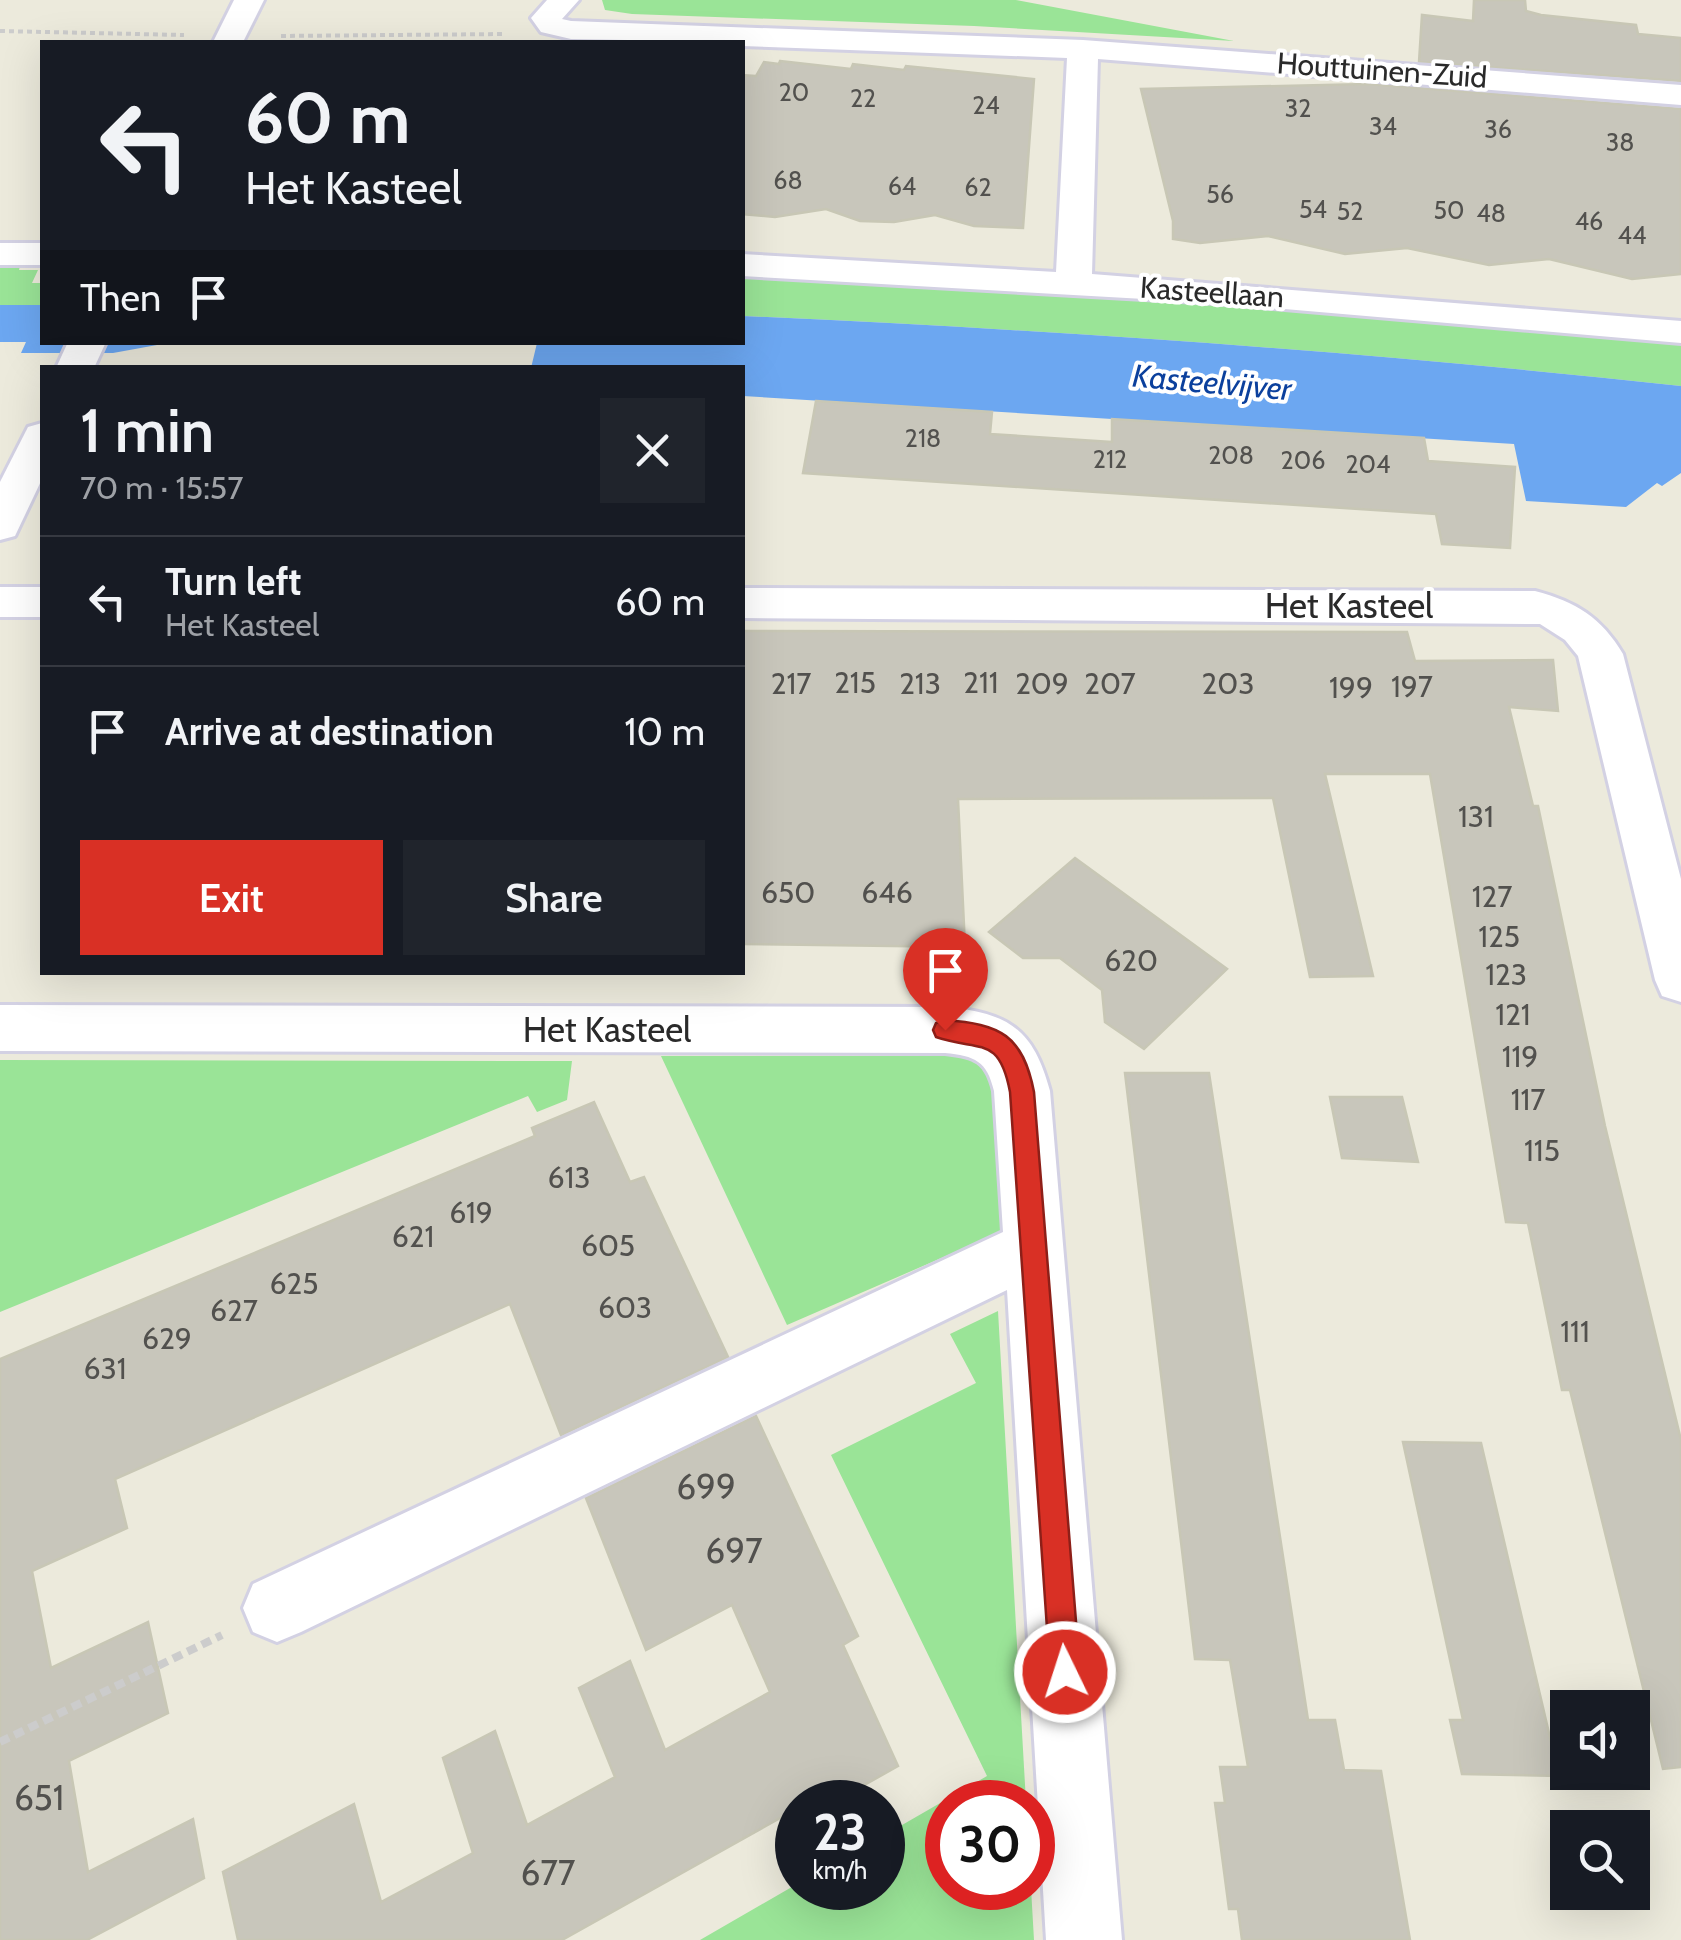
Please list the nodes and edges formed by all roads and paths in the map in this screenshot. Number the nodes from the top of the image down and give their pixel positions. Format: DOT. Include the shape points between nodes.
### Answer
graph roads {
  1 [pos="249,0"];
  2 [pos="568,15"];
  3 [pos="0,32"];
  4 [pos="230,39"];
  5 [pos="1083,49"];
  6 [pos="1681,95"];
  7 [pos="0,254"];
  8 [pos="40,254"];
  9 [pos="745,266"];
  10 [pos="1074,282"];
  11 [pos="1681,332"];
  12 [pos="30,445"];
  13 [pos="0,526"];
  14 [pos="0,602"];
  15 [pos="40,602"];
  16 [pos="745,603"];
  17 [pos="1681,980"];
  18 [pos="0,1028"];
  19 [pos="1034,1247"];
  20 [pos="277,1608"];
  21 [pos="0,1742"];
  22 [pos="1084,1940"];
  1 -- 4 [label="street"];
  2 -- 4 [label="path"];
  2 -- 5 [label="street, Houttuinen-Zuid"];
  3 -- 4 [label="path"];
  5 -- 6 [label="street, Houttuinen-Zuid"];
  5 -- 10 [label="street"];
  7 -- 8 [label="street"];
  9 -- 10 [label="street, Kasteellaan"];
  10 -- 11 [label="street, Kasteellaan"];
  12 -- 13 [label="street"];
  14 -- 15 [label="street"];
  16 -- 17 [label="street, Het Kasteel" via="1515,606 1556,612 1590,637 1600,654"];
  18 -- 19 [label="street, Het Kasteel" via="976,1032 1003,1044 1017,1066"];
  19 -- 20 [label="street"];
  19 -- 22 [label="street, Het Kasteel"];
  20 -- 21 [label="path"];
}
